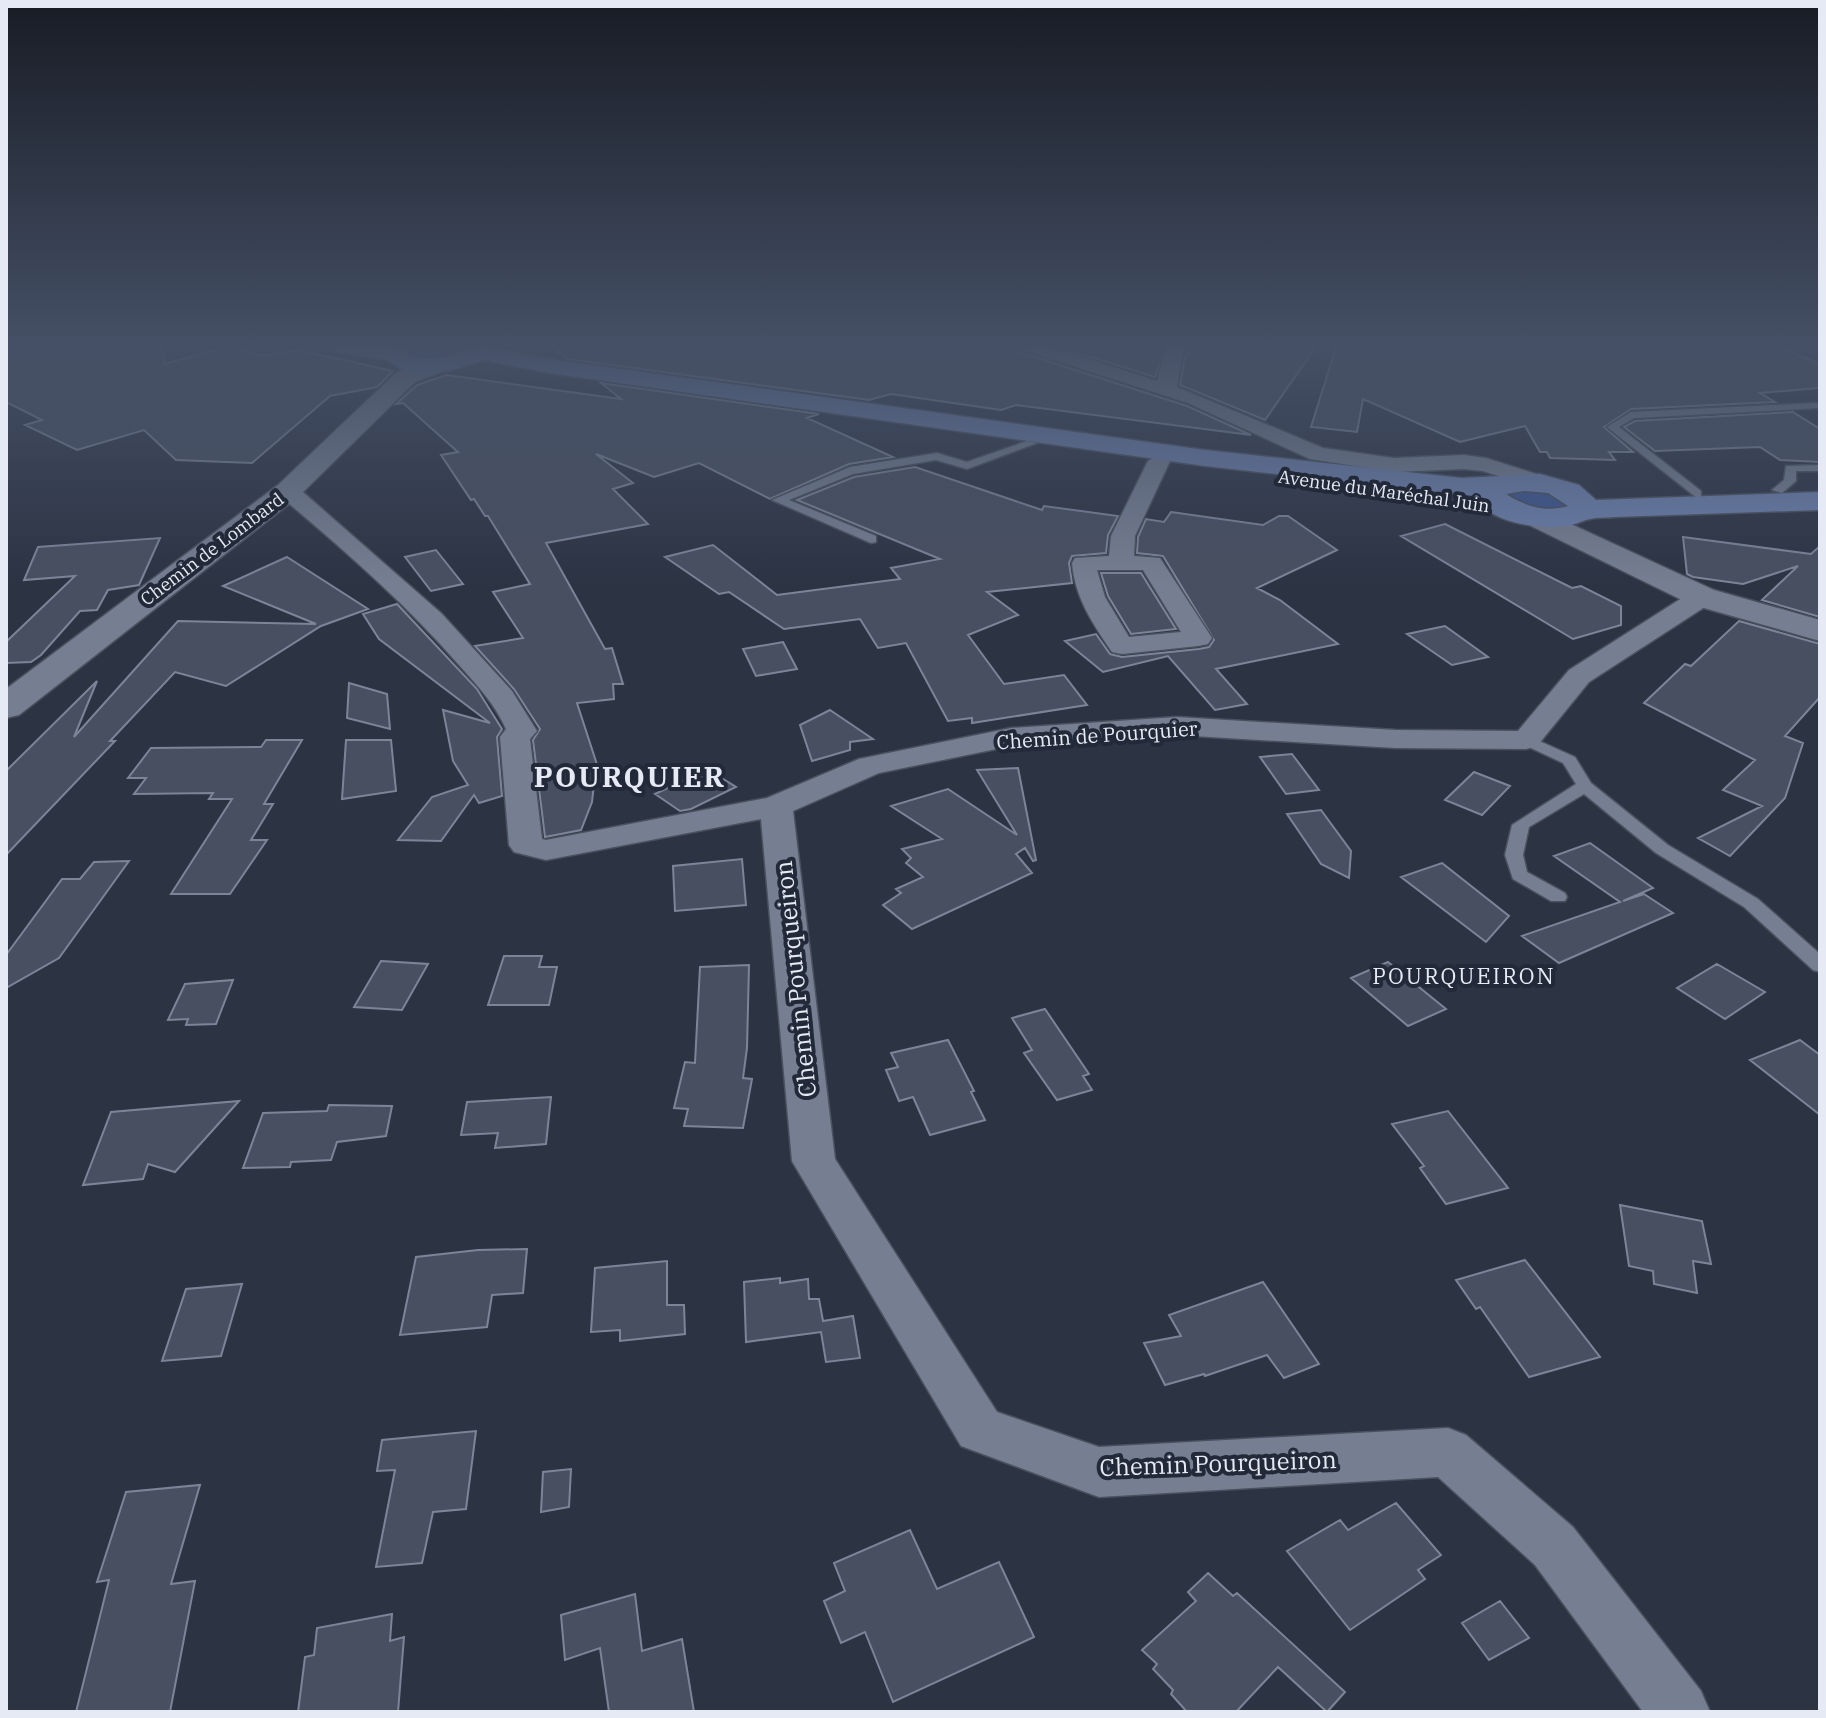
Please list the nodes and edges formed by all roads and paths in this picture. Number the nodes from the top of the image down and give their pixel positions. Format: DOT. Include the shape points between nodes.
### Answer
graph roads {
  1 [pos="357,424"];
  2 [pos="902,424"];
  3 [pos="963,424"];
  4 [pos="1251,424"];
  5 [pos="1616,424"];
  6 [pos="1031,443"];
  7 [pos="1159,461"];
  8 [pos="1820,468"];
  9 [pos="1501,488"];
  10 [pos="1820,489"];
  11 [pos="1778,490"];
  12 [pos="288,491"];
  13 [pos="1697,494"];
  14 [pos="1820,501"];
  15 [pos="1564,510"];
  16 [pos="871,539"];
  17 [pos="1121,563"];
  18 [pos="1702,597"];
  19 [pos="1820,631"];
  20 [pos="6,707"];
  21 [pos="1526,740"];
  22 [pos="1585,786"];
  23 [pos="776,806"];
  24 [pos="1558,897"];
  25 [pos="1820,965"];
  26 [pos="1680,1712"];
  1 -- 12 [label="street, Chemin de Lombard"];
  2 -- 6 [label="main road, Avenue du Maréchal Juin"];
  3 -- 9 [label="main road, Avenue du Maréchal Juin" via="1369,479"];
  4 -- 9 [label="street" via="1318,454 1394,465 1464,462"];
  5 -- 13 [label="lane" via="1612,427"];
  6 -- 7 [label="main road, Avenue du Maréchal Juin"];
  6 -- 16 [label="lane" via="967,466 937,456 865,467 778,500"];
  7 -- 9 [label="main road, Avenue du Maréchal Juin"];
  7 -- 17 [label="street" via="1123,536"];
  8 -- 11 [label="lane" via="1790,468 1790,481"];
  9 -- 15 [label="main road"];
  10 -- 11 [label="main road"];
  11 -- 13 [label="main road"];
  12 -- 20 [label="street, Chemin de Lombard"];
  12 -- 23 [label="street, Chemin de Pourquier" via="380,567 510,704 522,731 515,737 526,845 546,850"];
  13 -- 15 [label="main road" via="1607,496"];
  14 -- 15 [label="main road"];
  15 -- 18 [label="street"];
  17 -- 17 [label="street" via="1084,563 1085,584 1122,646 1198,638 1151,563"];
  18 -- 19 [label="street"];
  18 -- 21 [label="street" via="1579,676"];
  21 -- 22 [label="lane" via="1569,760"];
  21 -- 23 [label="street, Chemin de Pourquier" via="1396,739 1177,726 1011,737 870,766"];
  22 -- 24 [label="lane" via="1521,825 1514,855 1519,875"];
  22 -- 25 [label="lane" via="1662,849 1751,903"];
  23 -- 26 [label="street, Chemin Pourqueiron" via="814,1161 979,1429 1099,1472 1448,1452 1554,1546"];
}
